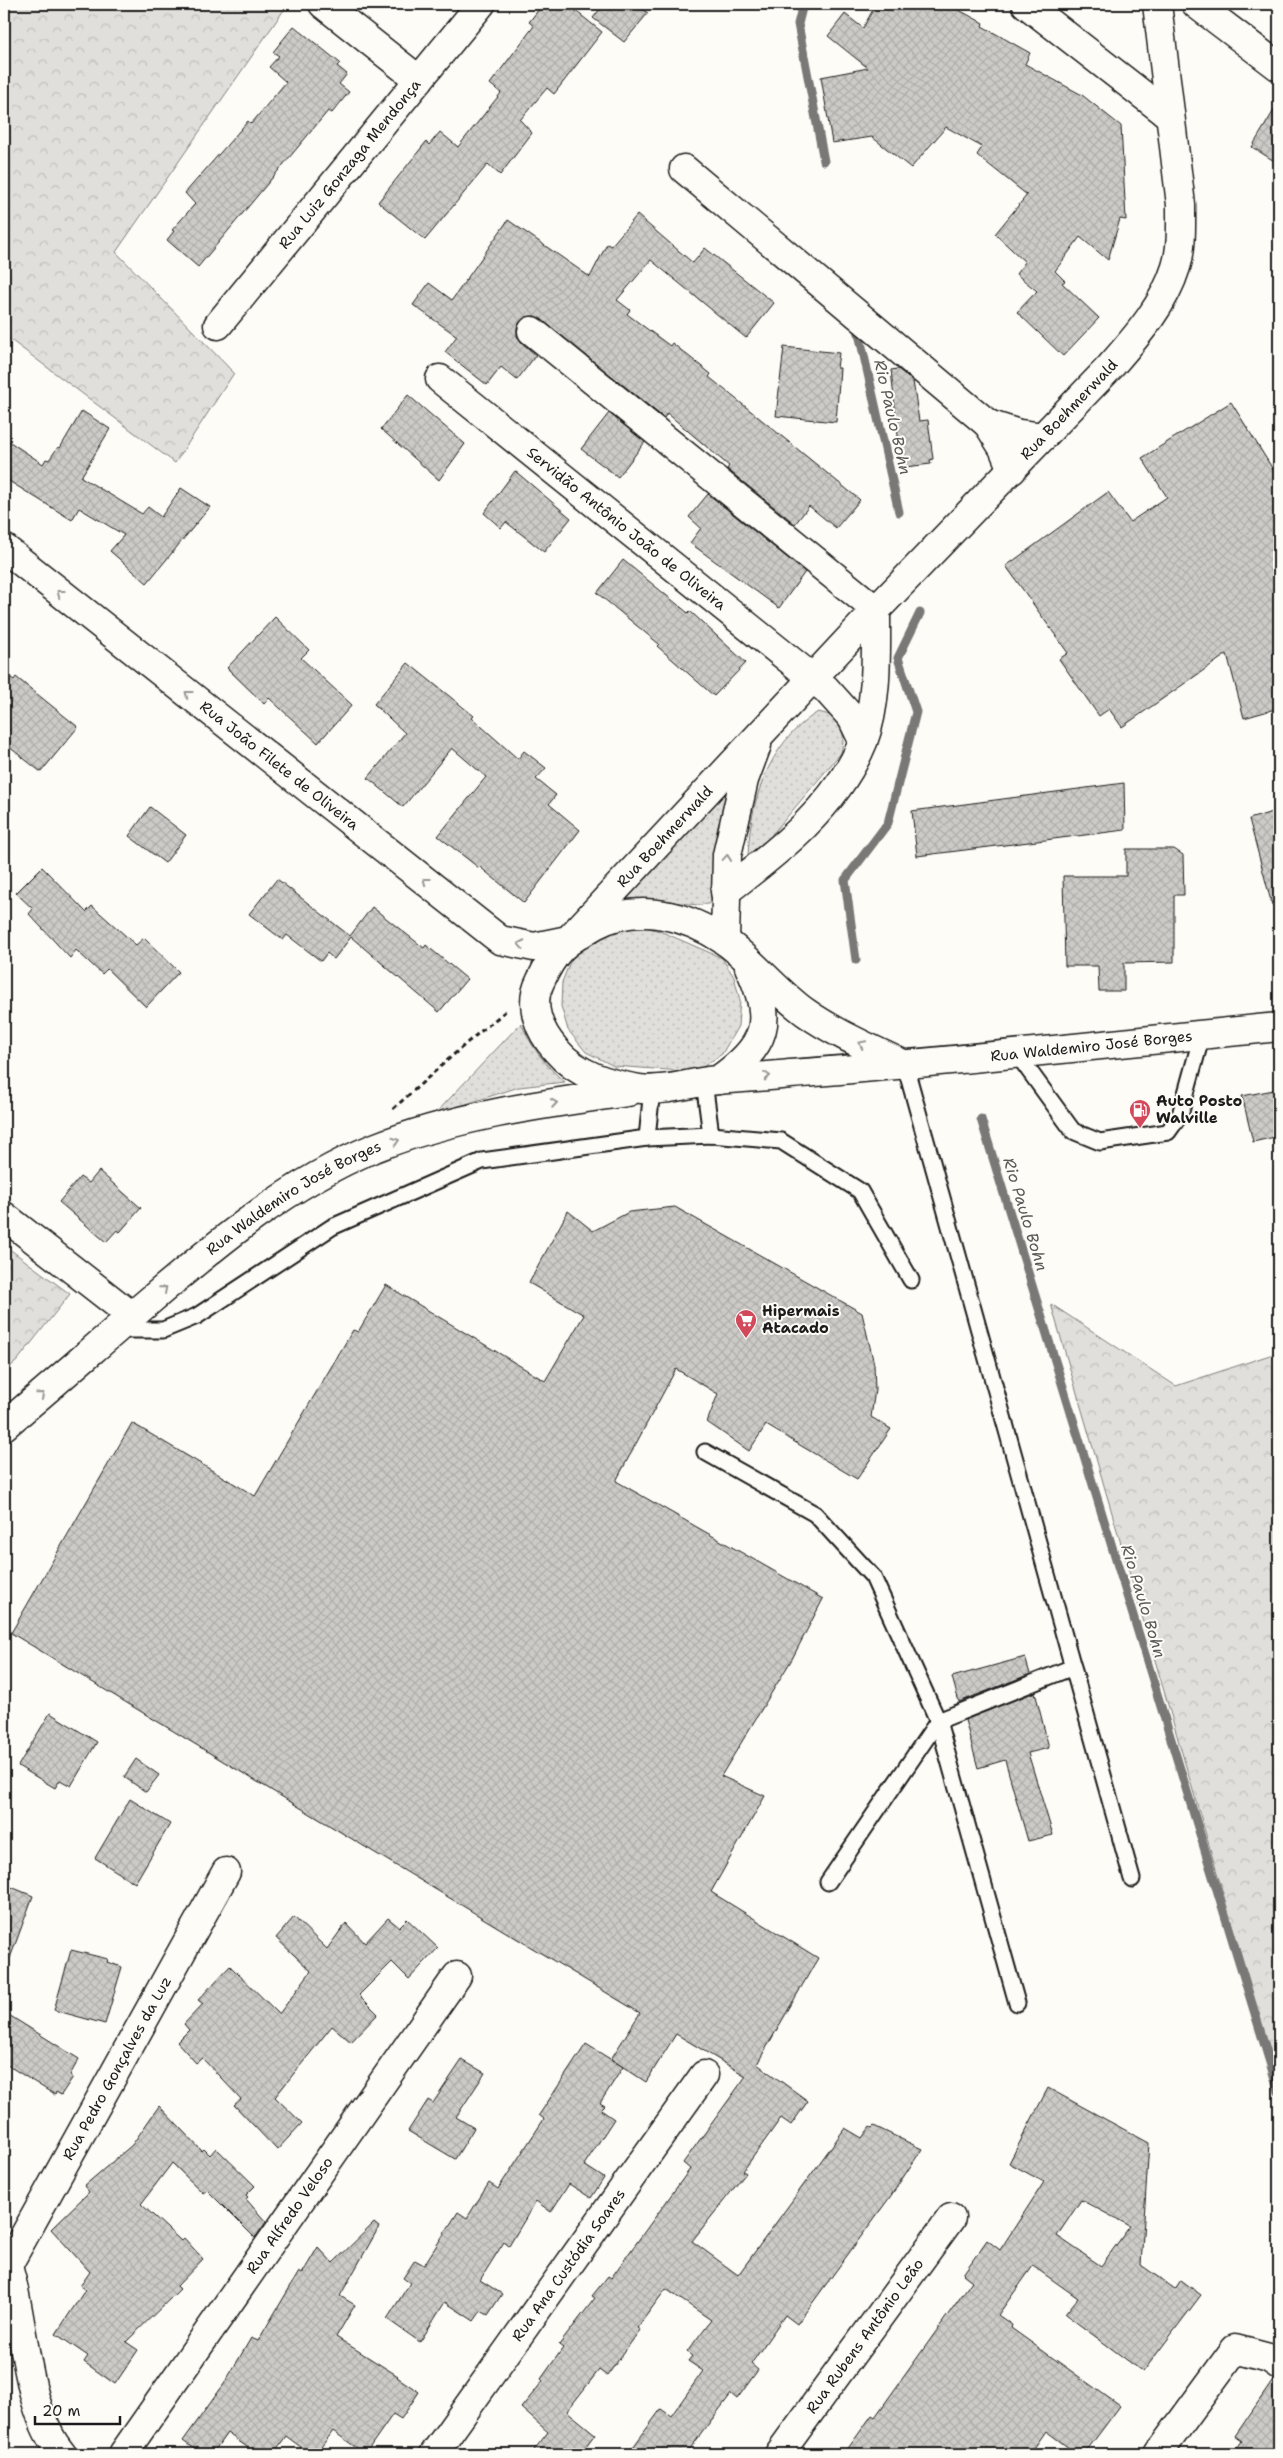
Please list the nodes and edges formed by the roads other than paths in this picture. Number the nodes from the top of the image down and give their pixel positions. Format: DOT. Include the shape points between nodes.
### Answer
graph roads {
  1 [pos="323,4"];
  2 [pos="481,4"];
  3 [pos="1026,4"];
  4 [pos="1157,4"];
  5 [pos="1196,4"];
  6 [pos="1279,67"];
  7 [pos="419,80"];
  8 [pos="1170,116"];
  9 [pos="684,168"];
  10 [pos="218,325"];
  11 [pos="532,331"];
  12 [pos="440,379"];
  13 [pos="988,424"];
  14 [pos="1043,437"];
  15 [pos="1012,470"];
  16 [pos="4,548"];
  17 [pos="876,610"];
  18 [pos="812,678"];
  19 [pos="762,732"];
  20 [pos="863,740"];
  21 [pos="725,892"];
  22 [pos="568,940"];
  23 [pos="725,941"];
  24 [pos="745,959"];
  25 [pos="1279,1027"];
  26 [pos="1202,1034"];
  27 [pos="1017,1054"];
  28 [pos="905,1065"];
  29 [pos="711,1081"];
  30 [pos="647,1089"];
  31 [pos="711,1135"];
  32 [pos="647,1138"];
  33 [pos="4,1216"];
  34 [pos="911,1280"];
  35 [pos="124,1323"];
  36 [pos="4,1426"];
  37 [pos="705,1452"];
  38 [pos="1073,1667"];
  39 [pos="938,1721"];
  40 [pos="226,1872"];
  41 [pos="1132,1879"];
  42 [pos="828,1882"];
  43 [pos="456,1976"];
  44 [pos="1017,2003"];
  45 [pos="704,2075"];
  46 [pos="951,2218"];
  47 [pos="6,2260"];
  48 [pos="1279,2365"];
  49 [pos="62,2454"];
  50 [pos="123,2454"];
  51 [pos="434,2454"];
  52 [pos="779,2454"];
  53 [pos="1158,2454"];
  1 -- 7 [label="street"];
  2 -- 7 [label="street, Rua Luiz Gonzaga Mendonça"];
  3 -- 8 [label="street"];
  4 -- 8 [label="street, Rua Boehmerwald"];
  5 -- 6 [label="street"];
  7 -- 10 [label="street, Rua Luiz Gonzaga Mendonça"];
  8 -- 14 [label="street, Rua Boehmerwald" via="1181,205 1176,266 1163,297 1141,331"];
  9 -- 13 [label="street"];
  11 -- 17 [label="street"];
  12 -- 18 [label="street, Servidão Antônio João de Oliveira"];
  13 -- 14 [label="street" via="1019,434"];
  13 -- 15 [label="street"];
  14 -- 15 [label="street, Rua Boehmerwald"];
  15 -- 17 [label="street, Rua Boehmerwald"];
  22 -- 16 [label="street, Rua João Filete de Oliveira, one-way" via="534,947 500,940"];
  17 -- 18 [label="street, Rua Boehmerwald"];
  17 -- 20 [label="street" via="876,668"];
  18 -- 19 [label="street, Rua Boehmerwald"];
  18 -- 20 [label="street, Servidão Antônio João de Oliveira" via="840,702"];
  21 -- 19 [label="street, Rua Boehmerwald, one-way" via="733,820"];
  19 -- 22 [label="street, Rua Boehmerwald"];
  20 -- 21 [label="street" via="853,763 837,786 801,829"];
  21 -- 23 [label="street, Rua Boehmerwald"];
  22 -- 23 [label="street" via="608,918 632,913 663,913 693,923"];
  22 -- 30 [label="street, Rua Boehmerwald" via="553,954 537,986 536,1014 543,1035 580,1072 605,1081"];
  23 -- 24 [label="street"];
  28 -- 24 [label="street, one-way" via="808,1014"];
  24 -- 29 [label="street" via="761,992 764,1022 756,1046 740,1065"];
  25 -- 26 [label="street, Rua Waldemiro José Borges"];
  26 -- 27 [label="street, Rua Waldemiro José Borges"];
  26 -- 27 [label="lane" via="1180,1115 1168,1132 1100,1142 1073,1131"];
  27 -- 28 [label="street, Rua Waldemiro José Borges"];
  29 -- 28 [label="street, Rua Waldemiro José Borges, one-way"];
  28 -- 38 [label="lane"];
  29 -- 30 [label="street, Rua Waldemiro José Borges"];
  29 -- 31 [label="lane"];
  30 -- 32 [label="lane"];
  35 -- 30 [label="street, Rua Waldemiro José Borges, one-way" via="194,1263 254,1218 335,1166 375,1148 495,1114"];
  31 -- 32 [label="lane"];
  31 -- 34 [label="lane" via="781,1141 860,1191"];
  32 -- 35 [label="lane" via="482,1161 332,1227 197,1316 163,1330"];
  33 -- 35 [label="street"];
  36 -- 35 [label="street, Rua Waldemiro José Borges, one-way"];
  37 -- 39 [label="lane" via="815,1514 873,1577"];
  38 -- 39 [label="lane"];
  38 -- 41 [label="lane"];
  39 -- 42 [label="lane"];
  39 -- 44 [label="lane"];
  40 -- 47 [label="street, Rua Pedro Gonçalves da Luz"];
  43 -- 50 [label="street, Rua Alfredo Veloso"];
  45 -- 51 [label="street, Rua Ana Custódia Soares"];
  46 -- 52 [label="street, Rua Rubens Antônio Leão"];
  47 -- 49 [label="street" via="38,2402 46,2428"];
  48 -- 53 [label="street" via="1269,2358 1235,2349"];
}
